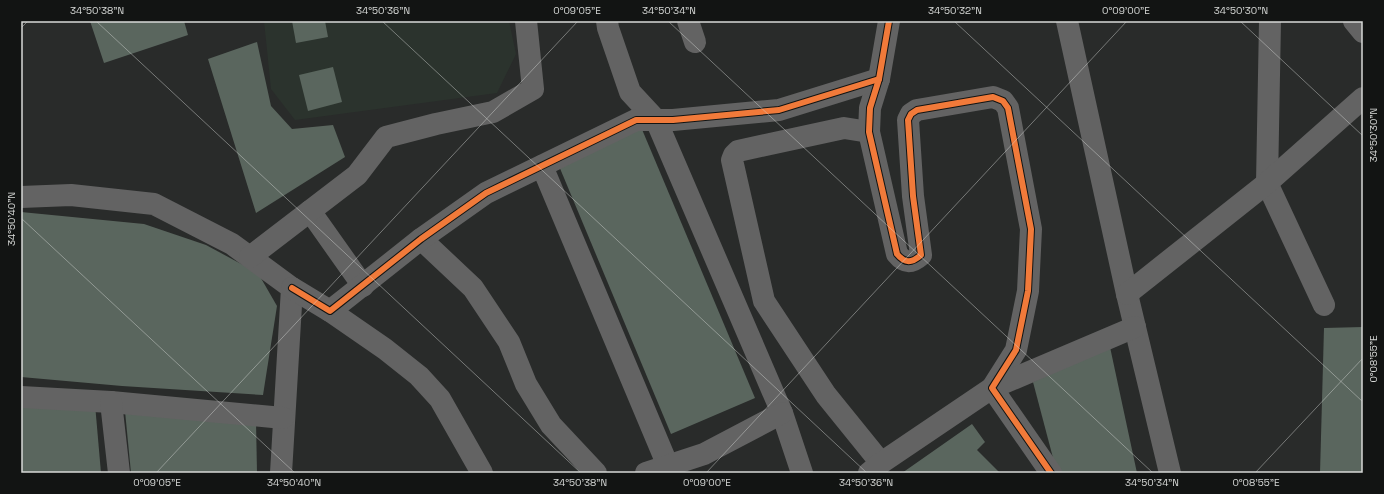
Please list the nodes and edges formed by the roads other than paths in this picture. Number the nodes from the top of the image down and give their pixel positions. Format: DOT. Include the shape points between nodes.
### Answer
graph roads {
  1 [pos="526,21"];
  2 [pos="607,21"];
  3 [pos="688,21"];
  4 [pos="889,21"];
  5 [pos="1067,21"];
  6 [pos="1270,21"];
  7 [pos="1354,21"];
  8 [pos="1363,32"];
  9 [pos="695,42"];
  10 [pos="879,78"];
  11 [pos="1363,98"];
  12 [pos="656,120"];
  13 [pos="869,132"];
  14 [pos="542,166"];
  15 [pos="1267,183"];
  16 [pos="21,197"];
  17 [pos="310,211"];
  18 [pos="421,240"];
  19 [pos="250,258"];
  20 [pos="363,286"];
  21 [pos="292,288"];
  22 [pos="1127,294"];
  23 [pos="1324,305"];
  24 [pos="330,311"];
  25 [pos="1135,328"];
  26 [pos="992,388"];
  27 [pos="21,397"];
  28 [pos="111,402"];
  29 [pos="782,413"];
  30 [pos="283,418"];
  31 [pos="668,466"];
  32 [pos="875,468"];
  33 [pos="119,473"];
  34 [pos="281,473"];
  35 [pos="482,473"];
  36 [pos="596,473"];
  37 [pos="646,473"];
  38 [pos="802,473"];
  39 [pos="1051,473"];
  40 [pos="1170,473"];
  1 -- 17 [label="street" via="533,89 493,112 386,137 357,175"];
  2 -- 12 [label="street" via="630,92"];
  3 -- 9 [label="street"];
  4 -- 10 [label="street"];
  5 -- 22 [label="street"];
  6 -- 15 [label="street"];
  7 -- 8 [label="street"];
  10 -- 12 [label="street" via="778,110"];
  10 -- 13 [label="street" via="870,108"];
  11 -- 15 [label="street"];
  12 -- 14 [label="street" via="636,120"];
  12 -- 29 [label="street"];
  13 -- 26 [label="street" via="897,254 907,262 915,261 921,255 921,248 913,196 908,120 911,114 918,110 992,97 1003,101 1008,108 1031,229 1028,291 1016,350"];
  13 -- 32 [label="street" via="844,128 738,151 732,160 764,301"];
  14 -- 18 [label="street" via="486,193"];
  14 -- 31 [label="street"];
  15 -- 22 [label="street"];
  15 -- 23 [label="street"];
  16 -- 19 [label="street" via="71,195 154,204 232,244"];
  17 -- 19 [label="street"];
  17 -- 20 [label="street"];
  18 -- 20 [label="street"];
  18 -- 36 [label="street" via="473,288 509,342 526,384 551,425"];
  19 -- 21 [label="street"];
  20 -- 24 [label="street"];
  21 -- 24 [label="street"];
  21 -- 30 [label="street"];
  22 -- 25 [label="street"];
  24 -- 35 [label="street" via="385,349 419,376 440,398"];
  25 -- 26 [label="street"];
  25 -- 40 [label="street"];
  26 -- 32 [label="street"];
  26 -- 39 [label="street"];
  27 -- 28 [label="street"];
  28 -- 30 [label="street"];
  28 -- 33 [label="street"];
  29 -- 31 [label="street" via="704,454"];
  29 -- 38 [label="street"];
  30 -- 34 [label="street"];
  31 -- 37 [label="street"];
}
